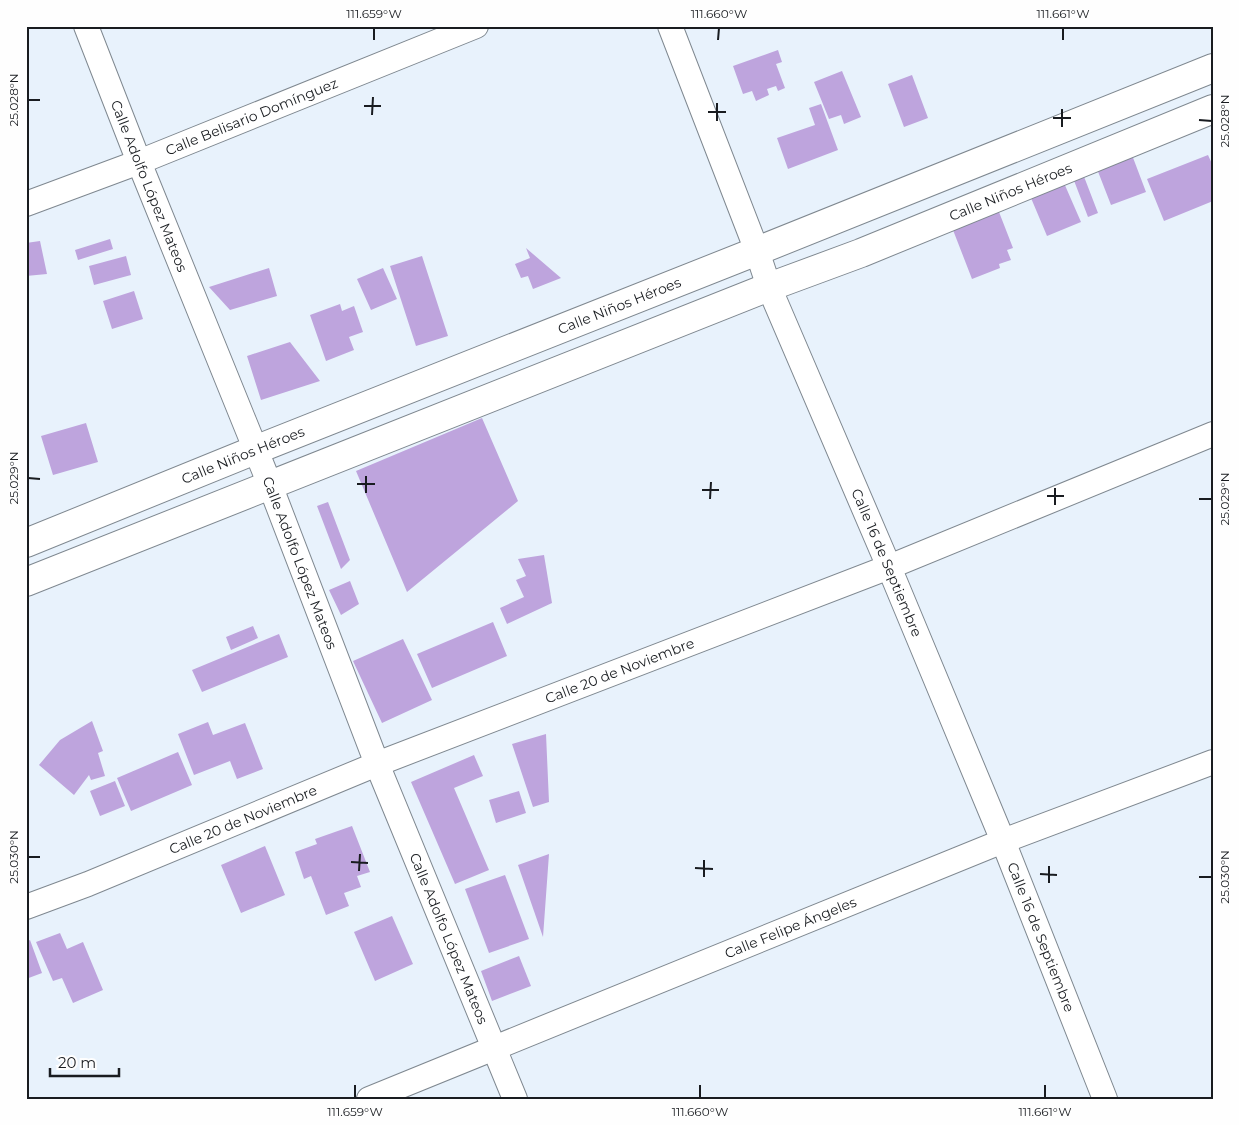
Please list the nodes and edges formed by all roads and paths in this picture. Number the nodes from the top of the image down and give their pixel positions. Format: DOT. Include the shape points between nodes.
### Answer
graph roads {
  1 [pos="86,26"];
  2 [pos="476,26"];
  3 [pos="670,26"];
  4 [pos="1213,68"];
  5 [pos="1213,109"];
  6 [pos="139,162"];
  7 [pos="26,204"];
  8 [pos="756,251"];
  9 [pos="769,287"];
  10 [pos="1213,434"];
  11 [pos="255,450"];
  12 [pos="270,485"];
  13 [pos="26,543"];
  14 [pos="889,567"];
  15 [pos="26,582"];
  16 [pos="1213,762"];
  17 [pos="377,764"];
  18 [pos="1003,841"];
  19 [pos="26,907"];
  20 [pos="495,1048"];
  21 [pos="370,1099"];
  22 [pos="515,1099"];
  23 [pos="1105,1099"];
  1 -- 6 [label="street, Calle Adolfo López Mateos"];
  2 -- 6 [label="street, Calle Belisario Domínguez"];
  3 -- 8 [label="street, Calle 16 de Septiembre"];
  4 -- 8 [label="street, Calle Niños Héroes"];
  5 -- 9 [label="street, Calle Niños Héroes" via="861,253"];
  6 -- 7 [label="street, Calle Belisario Domínguez"];
  6 -- 11 [label="street, Calle Adolfo López Mateos"];
  8 -- 9 [label="street, Calle 16 de Septiembre"];
  8 -- 11 [label="street, Calle Niños Héroes"];
  9 -- 12 [label="street, Calle Niños Héroes"];
  9 -- 14 [label="street, Calle 16 de Septiembre"];
  10 -- 14 [label="street, Calle 20 de Noviembre"];
  11 -- 12 [label="street, Calle Adolfo López Mateos"];
  11 -- 13 [label="street, Calle Niños Héroes"];
  12 -- 15 [label="street, Calle Niños Héroes"];
  12 -- 17 [label="street, Calle Adolfo López Mateos"];
  14 -- 17 [label="street, Calle 20 de Noviembre"];
  14 -- 18 [label="street, Calle 16 de Septiembre"];
  16 -- 18 [label="street, Calle Felipe Ángeles"];
  17 -- 19 [label="street, Calle 20 de Noviembre"];
  17 -- 20 [label="street, Calle Adolfo López Mateos"];
  18 -- 20 [label="street, Calle Felipe Ángeles"];
  18 -- 23 [label="street, Calle 16 de Septiembre"];
  20 -- 21 [label="street, Calle Felipe Ángeles"];
  20 -- 22 [label="street, Calle Adolfo López Mateos"];
}
